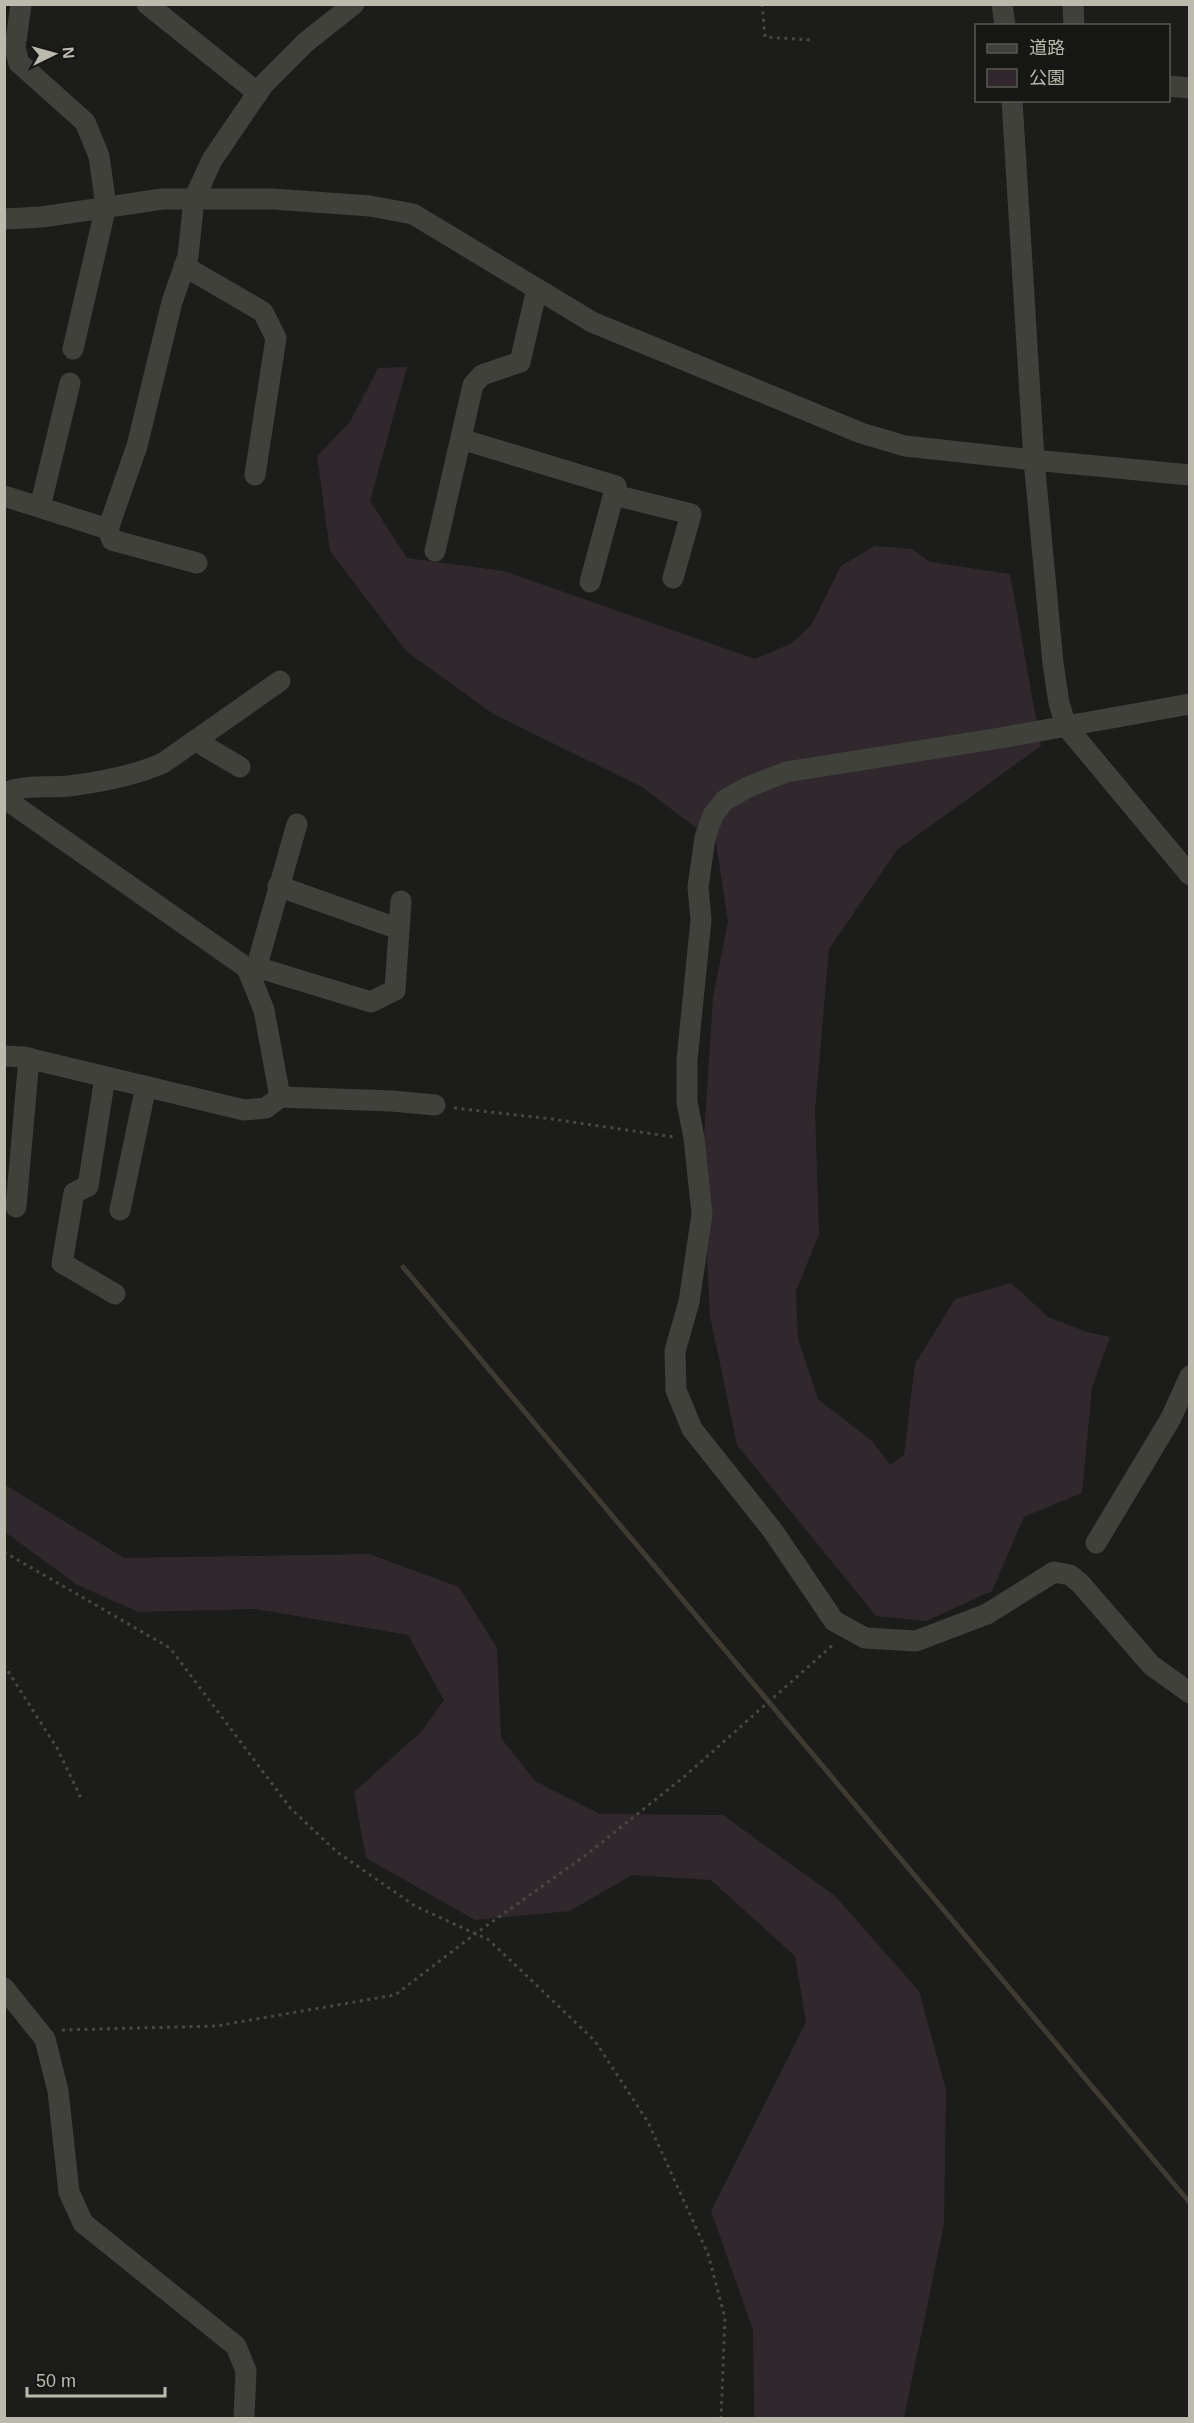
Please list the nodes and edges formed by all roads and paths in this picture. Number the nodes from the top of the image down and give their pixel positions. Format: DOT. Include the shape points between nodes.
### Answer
graph roads {
  1 [pos="21,4"];
  2 [pos="147,4"];
  3 [pos="354,4"];
  4 [pos="762,4"];
  5 [pos="1002,4"];
  6 [pos="1073,4"];
  7 [pos="1005,24"];
  8 [pos="1074,24"];
  9 [pos="810,40"];
  10 [pos="1170,86"];
  11 [pos="1190,88"];
  12 [pos="258,93"];
  13 [pos="1012,102"];
  14 [pos="194,199"];
  15 [pos="106,206"];
  16 [pos="4,219"];
  17 [pos="184,266"];
  18 [pos="537,290"];
  19 [pos="74,350"];
  20 [pos="70,383"];
  21 [pos="461,439"];
  22 [pos="1034,460"];
  23 [pos="1190,475"];
  24 [pos="255,476"];
  25 [pos="614,495"];
  26 [pos="4,496"];
  27 [pos="40,507"];
  28 [pos="108,529"];
  29 [pos="435,551"];
  30 [pos="196,563"];
  31 [pos="673,578"];
  32 [pos="590,582"];
  33 [pos="280,681"];
  34 [pos="1190,704"];
  35 [pos="1066,726"];
  36 [pos="196,741"];
  37 [pos="240,767"];
  38 [pos="4,793"];
  39 [pos="4,798"];
  40 [pos="297,824"];
  41 [pos="1190,875"];
  42 [pos="279,886"];
  43 [pos="401,901"];
  44 [pos="399,929"];
  45 [pos="251,968"];
  46 [pos="4,1056"];
  47 [pos="29,1058"];
  48 [pos="105,1077"];
  49 [pos="146,1086"];
  50 [pos="280,1096"];
  51 [pos="435,1106"];
  52 [pos="695,1141"];
  53 [pos="16,1207"];
  54 [pos="120,1210"];
  55 [pos="115,1294"];
  56 [pos="1190,1376"];
  57 [pos="1180,1420"];
  58 [pos="1096,1543"];
  59 [pos="4,1552"];
  60 [pos="849,1631"];
  61 [pos="4,1665"];
  62 [pos="1190,1693"];
  63 [pos="82,1800"];
  64 [pos="475,1934"];
  65 [pos="4,1988"];
  66 [pos="40,2030"];
  67 [pos="244,2418"];
  68 [pos="722,2418"];
  1 -- 15 [label="street" via="15,48 20,63 85,122 99,156"];
  2 -- 12 [label="street"];
  3 -- 12 [label="street" via="306,42"];
  4 -- 9 [label="path" via="765,37"];
  5 -- 7 [label="street"];
  6 -- 8 [label="street"];
  10 -- 11 [label="street"];
  12 -- 14 [label="street" via="212,160"];
  13 -- 22 [label="street"];
  14 -- 15 [label="street"];
  14 -- 17 [label="street"];
  14 -- 18 [label="street" via="273,199 370,206 413,214"];
  15 -- 16 [label="street"];
  15 -- 19 [label="street"];
  17 -- 24 [label="street" via="263,312 276,338"];
  17 -- 28 [label="street" via="137,446"];
  18 -- 21 [label="street" via="520,362 482,375 473,385"];
  18 -- 22 [label="street" via="592,322 861,433 905,446"];
  20 -- 27 [label="street"];
  21 -- 25 [label="street" via="616,486"];
  21 -- 29 [label="street"];
  22 -- 23 [label="street"];
  22 -- 35 [label="street" via="1053,663"];
  25 -- 31 [label="street" via="691,514"];
  25 -- 32 [label="street"];
  26 -- 27 [label="street"];
  27 -- 28 [label="street"];
  28 -- 30 [label="street" via="112,540"];
  33 -- 36 [label="street"];
  34 -- 35 [label="street"];
  35 -- 41 [label="street"];
  35 -- 52 [label="street" via="786,772 725,800 713,815 705,838 698,887 701,920 687,1060 687,1102"];
  36 -- 37 [label="street"];
  36 -- 38 [label="street" via="142,773"];
  39 -- 45 [label="street"];
  40 -- 42 [label="street"];
  42 -- 44 [label="street"];
  42 -- 45 [label="street"];
  43 -- 44 [label="street"];
  44 -- 45 [label="street" via="395,990 371,1002"];
  45 -- 50 [label="street" via="264,1010"];
  46 -- 47 [label="street"];
  47 -- 48 [label="street"];
  47 -- 53 [label="street"];
  48 -- 49 [label="street"];
  48 -- 55 [label="street" via="88,1186 74,1193 62,1263"];
  49 -- 50 [label="street" via="244,1110 266,1107"];
  49 -- 54 [label="street"];
  50 -- 51 [label="street"];
  51 -- 52 [label="path"];
  52 -- 60 [label="street" via="702,1214 689,1302 675,1351 676,1390 692,1429 773,1531 834,1621"];
  56 -- 57 [label="street"];
  57 -- 58 [label="street"];
  59 -- 64 [label="path" via="170,1648 299,1816 337,1852 415,1906"];
  60 -- 62 [label="street" via="865,1638 916,1641 987,1614 1054,1572 1070,1575 1080,1583 1151,1665"];
  60 -- 64 [label="path" via="686,1776 586,1855"];
  61 -- 63 [label="path" via="57,1748"];
  64 -- 66 [label="path" via="395,1995 216,2026"];
  64 -- 68 [label="path" via="489,1940 595,2041 648,2122 708,2254 725,2318"];
  65 -- 66 [label="street"];
  66 -- 67 [label="street" via="58,2091 69,2192 83,2223 236,2346 246,2371"];
}
